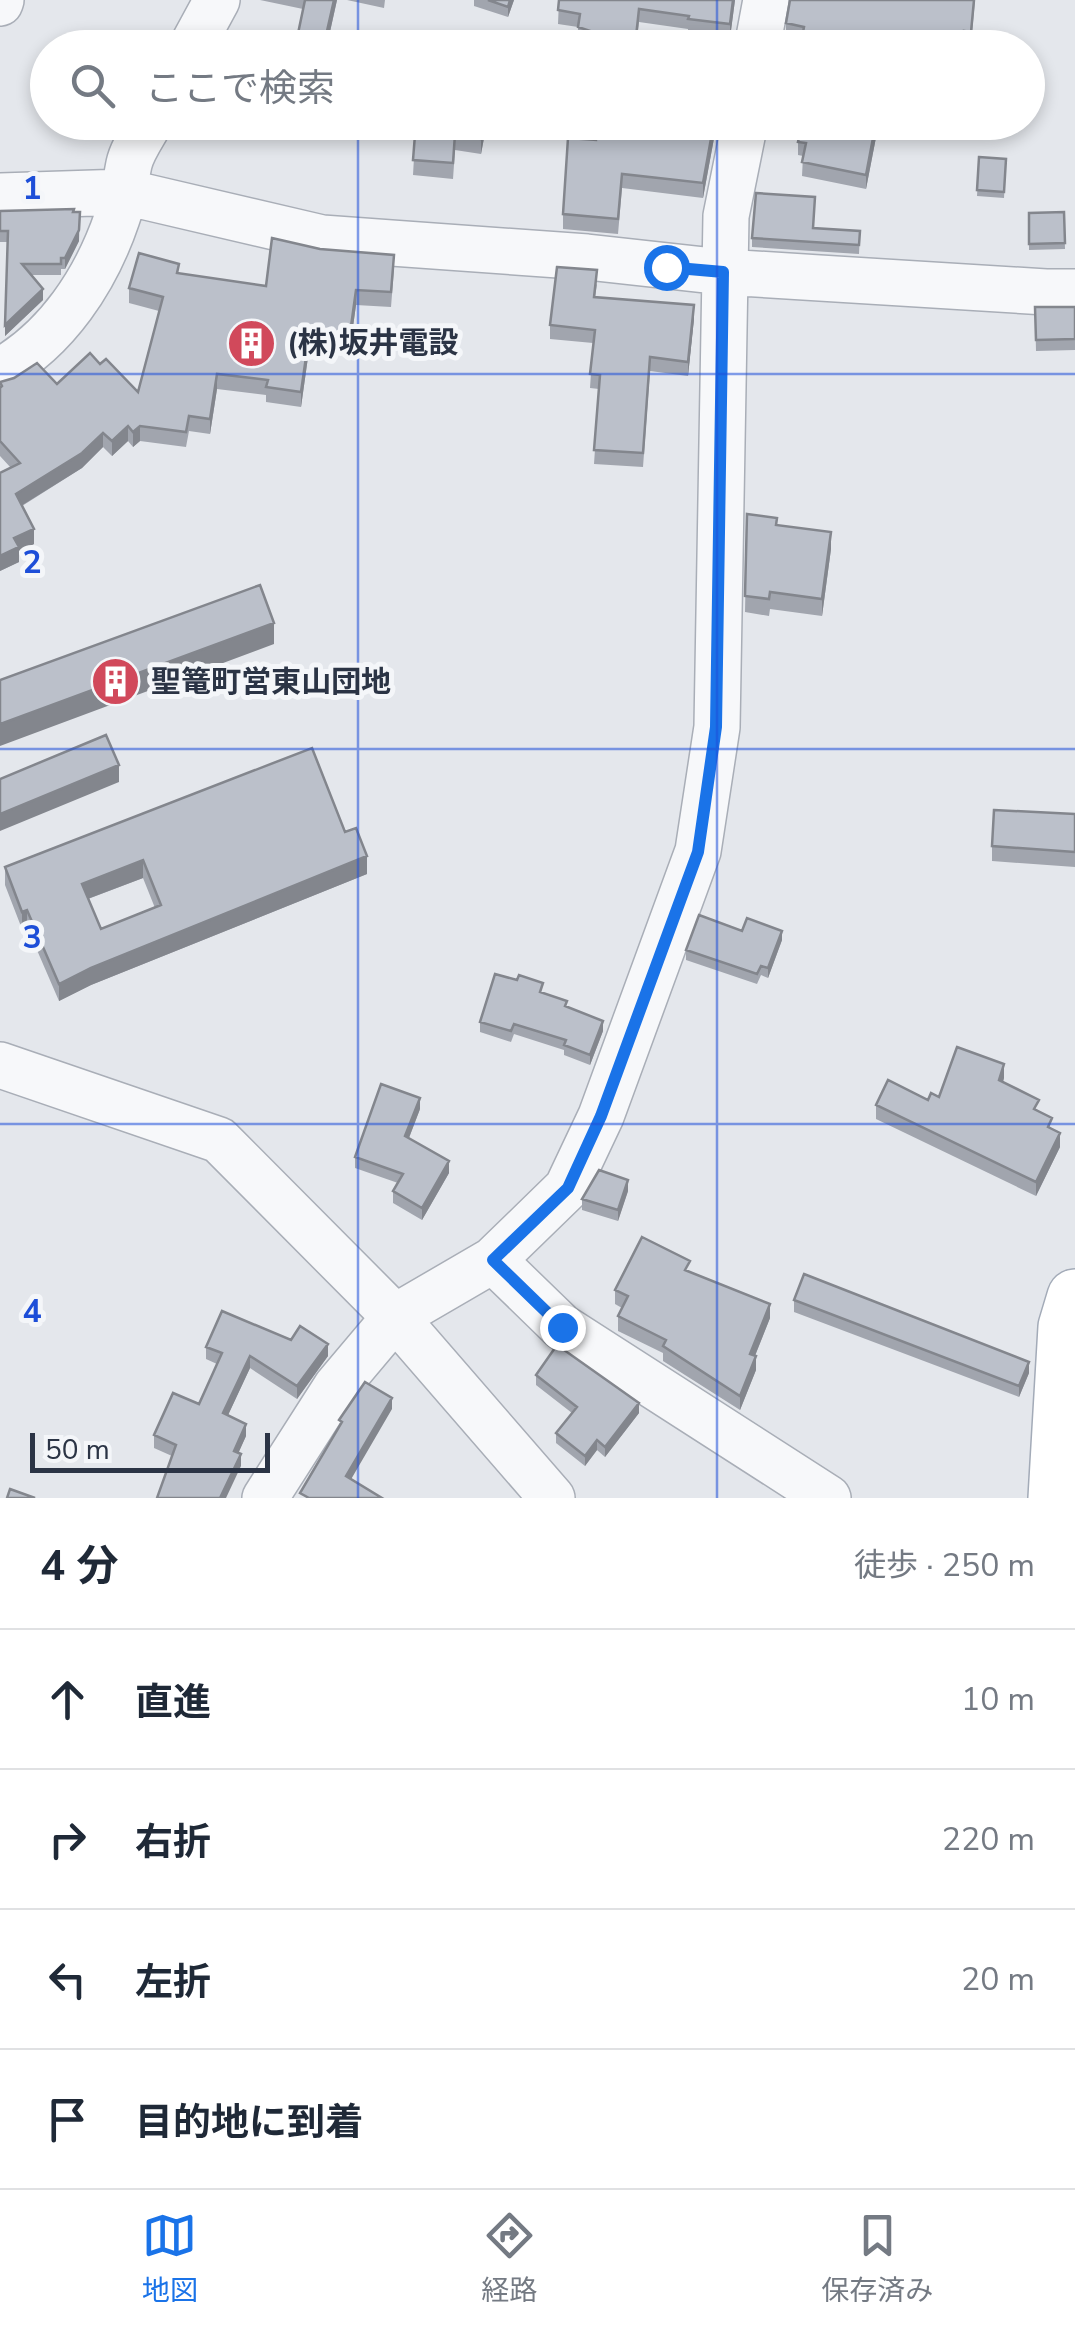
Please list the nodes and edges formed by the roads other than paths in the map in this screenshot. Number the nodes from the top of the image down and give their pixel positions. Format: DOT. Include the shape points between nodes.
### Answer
graph roads {
  1 [pos="217,0"];
  2 [pos="766,0"];
  3 [pos="201,30"];
  4 [pos="760,30"];
  5 [pos="140,140"];
  6 [pos="741,140"];
  7 [pos="126,192"];
  8 [pos="0,196"];
  9 [pos="723,272"];
  10 [pos="1075,292"];
  11 [pos="0,370"];
  12 [pos="0,1065"];
  13 [pos="493,1260"];
  14 [pos="1075,1297"];
  15 [pos="396,1318"];
  16 [pos="265,1498"];
  17 [pos="552,1498"];
  18 [pos="828,1498"];
  19 [pos="1056,1498"];
  1 -- 3 [label="street"];
  2 -- 4 [label="street"];
  5 -- 7 [label="street" via="129,160"];
  6 -- 9 [label="street"];
  7 -- 8 [label="street"];
  7 -- 9 [label="street" via="322,238"];
  7 -- 11 [label="street" via="82,294 30,354"];
  9 -- 10 [label="street"];
  9 -- 13 [label="street" via="716,727 698,852 568,1188"];
  12 -- 15 [label="street" via="219,1140"];
  13 -- 15 [label="street"];
  13 -- 18 [label="street" via="562,1327"];
  14 -- 19 [label="main road" via="1066,1327"];
  15 -- 16 [label="street" via="336,1388"];
  15 -- 17 [label="street"];
}
